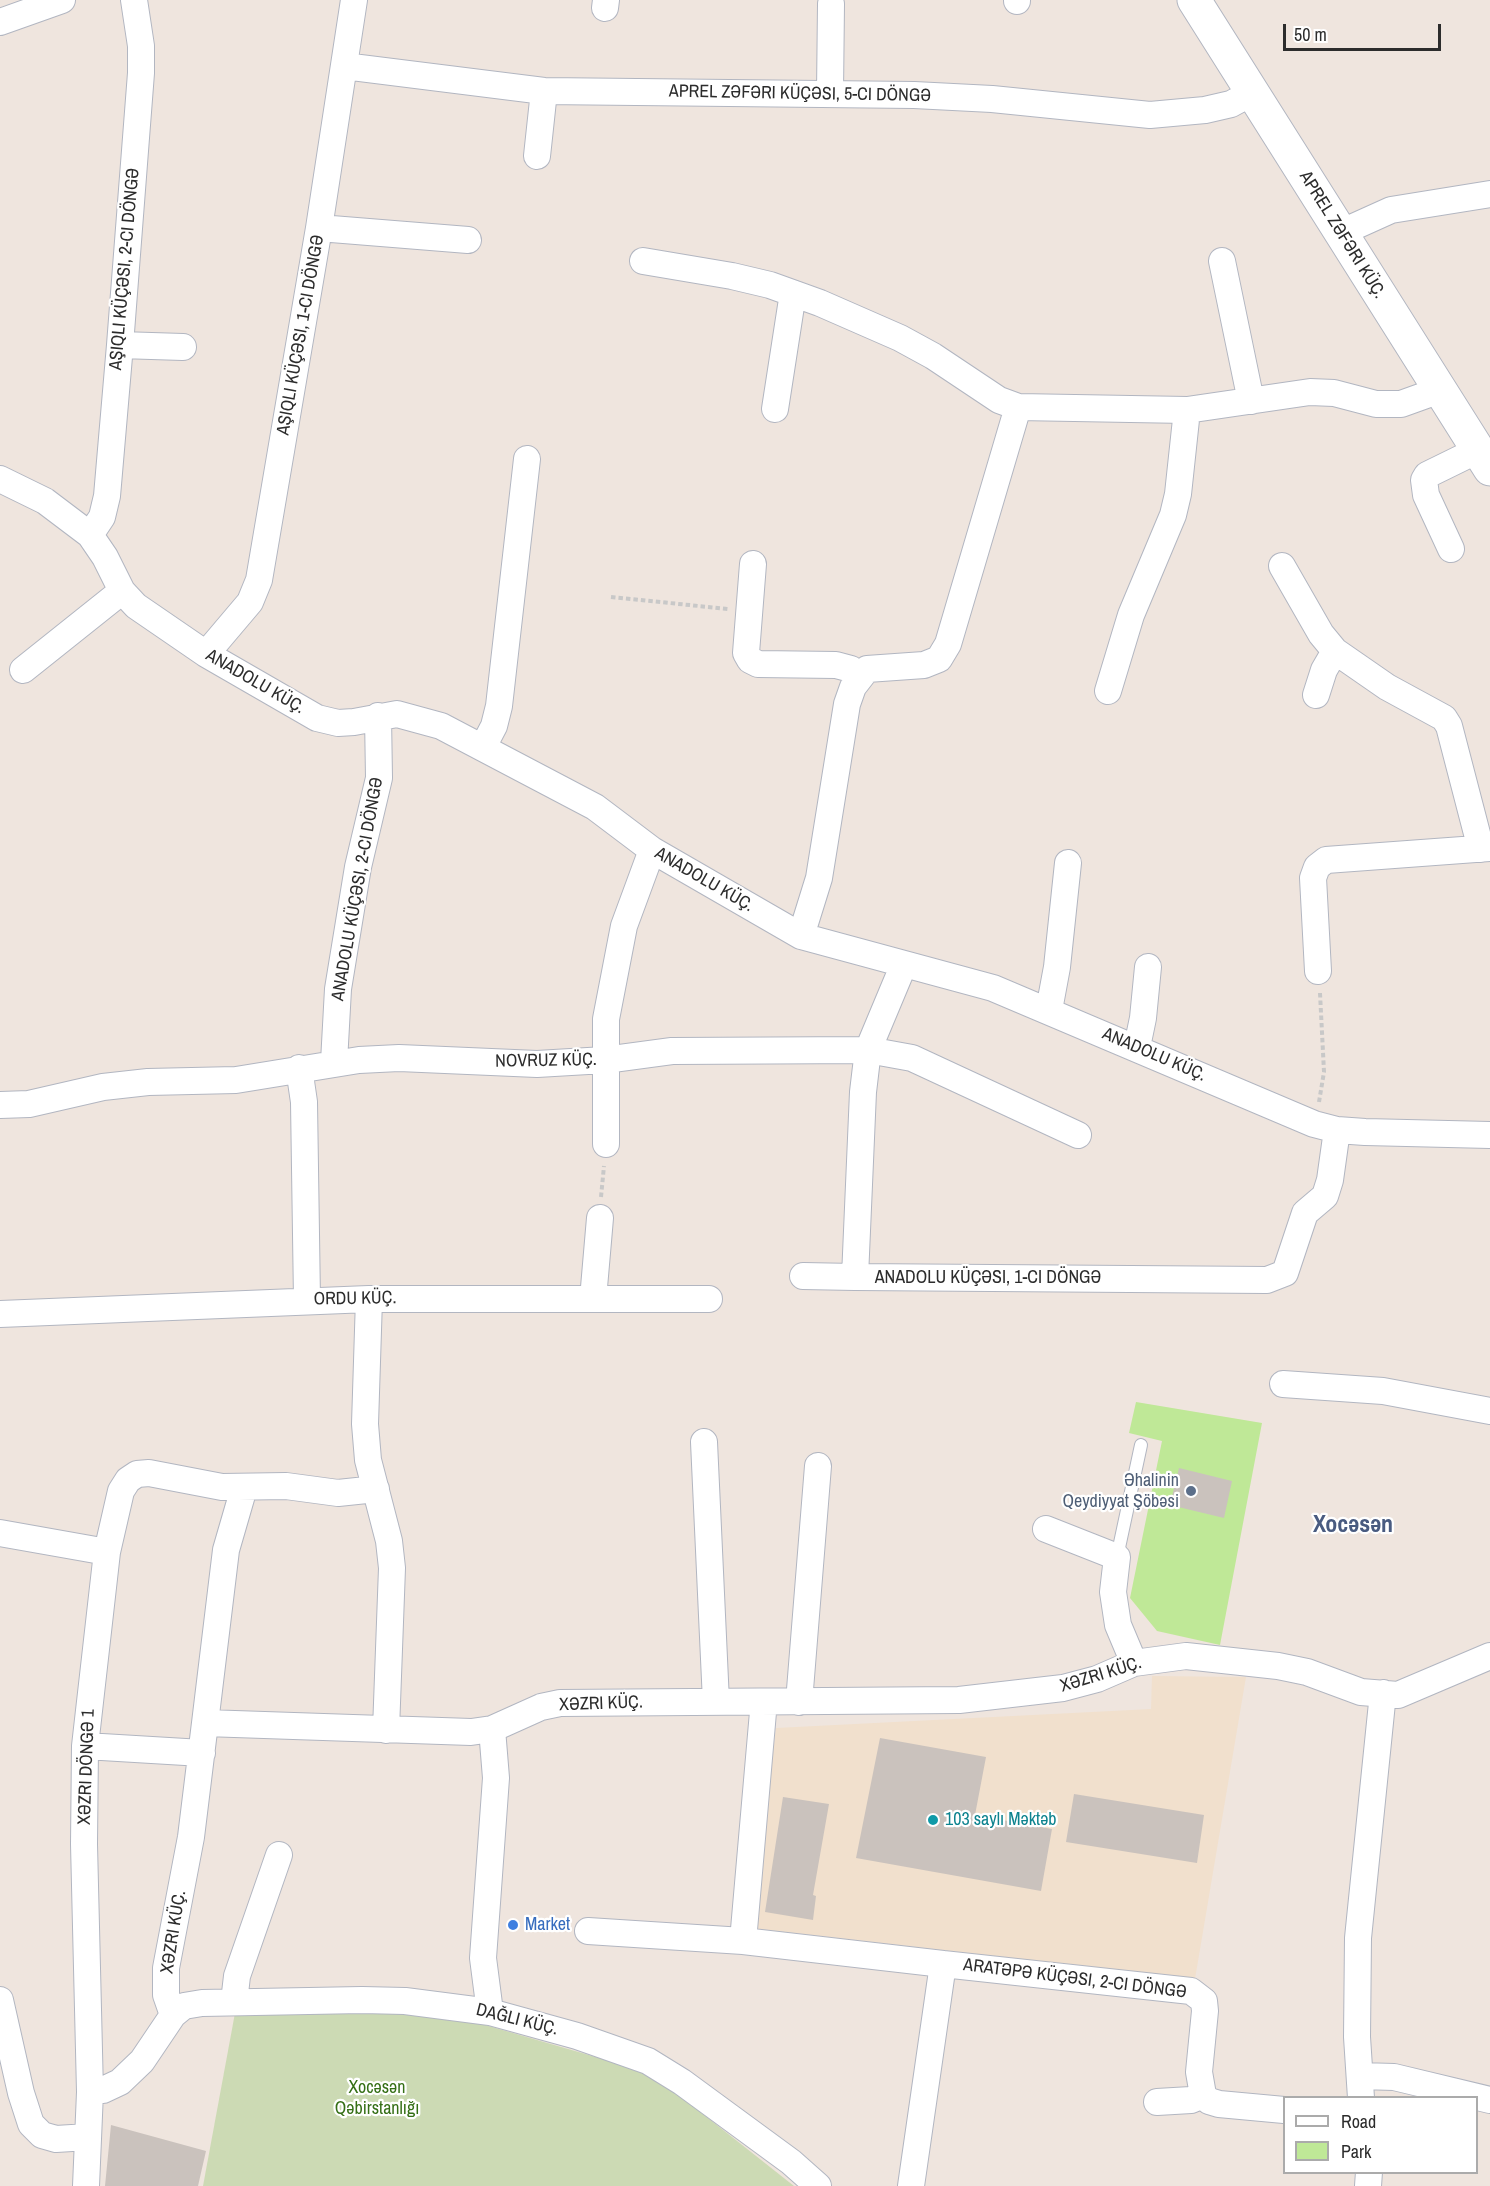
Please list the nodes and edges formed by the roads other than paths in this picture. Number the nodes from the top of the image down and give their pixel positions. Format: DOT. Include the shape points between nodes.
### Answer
graph roads {
  1 [pos="62,0"];
  2 [pos="134,0"];
  3 [pos="354,0"];
  4 [pos="1194,0"];
  5 [pos="831,4"];
  6 [pos="0,22"];
  7 [pos="344,66"];
  8 [pos="544,91"];
  9 [pos="831,92"];
  10 [pos="1253,92"];
  11 [pos="537,156"];
  12 [pos="1490,194"];
  13 [pos="319,228"];
  14 [pos="1340,233"];
  15 [pos="468,240"];
  16 [pos="643,261"];
  17 [pos="1222,261"];
  18 [pos="793,293"];
  19 [pos="120,345"];
  20 [pos="183,347"];
  21 [pos="1440,390"];
  22 [pos="1251,401"];
  23 [pos="1018,407"];
  24 [pos="775,409"];
  25 [pos="1186,410"];
  26 [pos="527,459"];
  27 [pos="1484,459"];
  28 [pos="0,479"];
  29 [pos="90,535"];
  30 [pos="1451,549"];
  31 [pos="753,564"];
  32 [pos="1282,566"];
  33 [pos="122,591"];
  34 [pos="1335,651"];
  35 [pos="206,654"];
  36 [pos="23,670"];
  37 [pos="859,676"];
  38 [pos="1108,691"];
  39 [pos="1316,695"];
  40 [pos="378,716"];
  41 [pos="483,747"];
  42 [pos="1485,848"];
  43 [pos="652,850"];
  44 [pos="1068,863"];
  45 [pos="801,936"];
  46 [pos="904,964"];
  47 [pos="1148,967"];
  48 [pos="1318,971"];
  49 [pos="1049,1010"];
  50 [pos="1137,1047"];
  51 [pos="868,1050"];
  52 [pos="605,1060"];
  53 [pos="334,1062"];
  54 [pos="299,1068"];
  55 [pos="0,1105"];
  56 [pos="1326,1127"];
  57 [pos="1078,1135"];
  58 [pos="1490,1135"];
  59 [pos="606,1144"];
  60 [pos="600,1218"];
  61 [pos="804,1276"];
  62 [pos="855,1277"];
  63 [pos="369,1299"];
  64 [pos="593,1299"];
  65 [pos="709,1299"];
  66 [pos="307,1300"];
  67 [pos="0,1314"];
  68 [pos="1283,1384"];
  69 [pos="1490,1411"];
  70 [pos="704,1442"];
  71 [pos="1141,1445"];
  72 [pos="818,1466"];
  73 [pos="244,1488"];
  74 [pos="376,1490"];
  75 [pos="1046,1529"];
  76 [pos="0,1533"];
  77 [pos="106,1552"];
  78 [pos="1117,1557"];
  79 [pos="1490,1656"];
  80 [pos="1134,1663"];
  81 [pos="1383,1692"];
  82 [pos="716,1702"];
  83 [pos="799,1702"];
  84 [pos="763,1712"];
  85 [pos="206,1723"];
  86 [pos="492,1729"];
  87 [pos="386,1730"];
  88 [pos="85,1746"];
  89 [pos="202,1753"];
  90 [pos="279,1855"];
  91 [pos="588,1931"];
  92 [pos="743,1941"];
  93 [pos="943,1964"];
  94 [pos="0,2000"];
  95 [pos="234,2002"];
  96 [pos="490,2012"];
  97 [pos="172,2015"];
  98 [pos="1360,2087"];
  99 [pos="90,2092"];
  100 [pos="1203,2095"];
  101 [pos="1473,2096"];
  102 [pos="1157,2102"];
  103 [pos="1283,2110"];
  104 [pos="88,2137"];
  105 [pos="86,2186"];
  106 [pos="818,2186"];
  107 [pos="912,2186"];
  1 -- 6 [label="street"];
  2 -- 19 [label="street" via="141,73"];
  3 -- 7 [label="street"];
  4 -- 10 [label="street, APREL ZƏFƏRI KÜÇ."];
  5 -- 9 [label="street"];
  7 -- 8 [label="street, APREL ZƏFƏRI KÜÇƏSI, 5-CI DÖNGƏ"];
  7 -- 13 [label="street"];
  8 -- 9 [label="street, APREL ZƏFƏRI KÜÇƏSI, 5-CI DÖNGƏ"];
  8 -- 11 [label="street"];
  9 -- 10 [label="street, APREL ZƏFƏRI KÜÇƏSI, 5-CI DÖNGƏ" via="992,99 1150,115 1205,110 1231,104"];
  10 -- 14 [label="street, APREL ZƏFƏRI KÜÇ."];
  12 -- 14 [label="street" via="1391,210"];
  13 -- 15 [label="street"];
  13 -- 35 [label="street" via="259,580 250,602"];
  14 -- 21 [label="street, APREL ZƏFƏRI KÜÇ."];
  16 -- 18 [label="street" via="732,276"];
  17 -- 22 [label="street"];
  18 -- 23 [label="street" via="900,338 999,400"];
  18 -- 24 [label="street"];
  19 -- 20 [label="street"];
  19 -- 29 [label="street" via="107,496 102,517"];
  21 -- 22 [label="street" via="1401,404 1376,404 1334,393 1310,392"];
  21 -- 27 [label="street, APREL ZƏFƏRI KÜÇ."];
  22 -- 25 [label="street"];
  23 -- 25 [label="street"];
  23 -- 37 [label="street" via="948,644 939,659 924,665 876,667"];
  25 -- 38 [label="street" via="1179,494 1131,615"];
  26 -- 41 [label="street" via="499,706"];
  27 -- 30 [label="street" via="1427,475 1424,480 1426,495"];
  28 -- 29 [label="street, ANADOLU KÜÇ." via="45,501"];
  29 -- 33 [label="street, ANADOLU KÜÇ."];
  31 -- 37 [label="street" via="746,653 750,660 758,664 836,665"];
  32 -- 34 [label="street"];
  33 -- 35 [label="street, ANADOLU KÜÇ." via="135,606"];
  33 -- 36 [label="street"];
  34 -- 39 [label="street"];
  34 -- 42 [label="street" via="1387,687 1444,718"];
  35 -- 40 [label="street, ANADOLU KÜÇ." via="317,718 338,723"];
  37 -- 45 [label="street" via="847,704 819,878"];
  40 -- 41 [label="street, ANADOLU KÜÇ." via="397,714 423,719"];
  40 -- 53 [label="street, ANADOLU KÜÇƏSI, 2-CI DÖNGƏ" via="379,778 358,867 338,989"];
  41 -- 43 [label="street, ANADOLU KÜÇ." via="595,807"];
  42 -- 48 [label="street" via="1326,860 1317,867 1313,878"];
  43 -- 45 [label="street, ANADOLU KÜÇ."];
  43 -- 52 [label="street" via="622,934 606,1019"];
  44 -- 49 [label="street"];
  45 -- 46 [label="street, ANADOLU KÜÇ."];
  46 -- 49 [label="street, ANADOLU KÜÇ." via="962,978"];
  46 -- 51 [label="street, ANADOLU KÜÇƏSI, 1-CI DÖNGƏ"];
  47 -- 50 [label="street"];
  49 -- 50 [label="street, ANADOLU KÜÇ."];
  50 -- 56 [label="street, ANADOLU KÜÇ."];
  51 -- 52 [label="street, NOVRUZ KÜÇ." via="672,1051"];
  51 -- 57 [label="street, NOVRUZ KÜÇ." via="912,1058"];
  51 -- 62 [label="street, ANADOLU KÜÇƏSI, 1-CI DÖNGƏ"];
  52 -- 53 [label="street, NOVRUZ KÜÇ." via="537,1064 399,1059"];
  52 -- 59 [label="street"];
  53 -- 54 [label="street, NOVRUZ KÜÇ."];
  54 -- 55 [label="street, NOVRUZ KÜÇ." via="236,1080 103,1087 29,1104"];
  54 -- 66 [label="street" via="304,1102"];
  56 -- 58 [label="street, ANADOLU KÜÇ."];
  56 -- 62 [label="street, ANADOLU KÜÇƏSI, 1-CI DÖNGƏ" via="1330,1180 1324,1196 1305,1213 1285,1273 1267,1280"];
  60 -- 64 [label="street"];
  61 -- 62 [label="street"];
  63 -- 64 [label="street, ORDU KÜÇ."];
  63 -- 66 [label="street, ORDU KÜÇ."];
  63 -- 74 [label="street" via="365,1424"];
  64 -- 65 [label="street, ORDU KÜÇ."];
  66 -- 67 [label="street, ORDU KÜÇ."];
  68 -- 69 [label="street" via="1383,1391"];
  70 -- 82 [label="street"];
  71 -- 78 [label="lane"];
  72 -- 83 [label="street"];
  73 -- 74 [label="street"];
  73 -- 77 [label="street, XƏZRI DÖNGƏ 1" via="136,1474 121,1491"];
  73 -- 85 [label="street" via="226,1550"];
  74 -- 87 [label="street" via="392,1568"];
  75 -- 78 [label="street"];
  76 -- 77 [label="street"];
  77 -- 88 [label="street, XƏZRI DÖNGƏ 1"];
  78 -- 80 [label="street" via="1113,1592 1118,1625"];
  79 -- 81 [label="street, XƏZRI KÜÇ." via="1419,1689 1398,1695"];
  80 -- 81 [label="street, XƏZRI KÜÇ." via="1186,1656 1278,1666 1307,1672 1360,1692"];
  80 -- 83 [label="street, XƏZRI KÜÇ." via="1085,1682 1019,1695 959,1700"];
  81 -- 98 [label="street" via="1358,1938"];
  82 -- 83 [label="street, XƏZRI KÜÇ."];
  82 -- 86 [label="street, XƏZRI KÜÇ." via="560,1702"];
  84 -- 92 [label="street"];
  85 -- 87 [label="street, XƏZRI KÜÇ."];
  85 -- 89 [label="street, XƏZRI KÜÇ."];
  86 -- 87 [label="street, XƏZRI KÜÇ."];
  86 -- 96 [label="street" via="496,1778 483,1958"];
  88 -- 89 [label="street"];
  88 -- 99 [label="street, XƏZRI DÖNGƏ 1"];
  89 -- 97 [label="street, XƏZRI KÜÇ." via="191,1837 166,1968 166,1995"];
  90 -- 95 [label="street" via="237,1976"];
  91 -- 92 [label="street, ARATƏPƏ KÜÇƏSI, 2-CI DÖNGƏ"];
  92 -- 93 [label="street, ARATƏPƏ KÜÇƏSI, 2-CI DÖNGƏ"];
  93 -- 100 [label="street, ARATƏPƏ KÜÇƏSI, 2-CI DÖNGƏ" via="1082,1977 1198,1994 1205,2011 1199,2072"];
  93 -- 107 [label="street, ARATƏPƏ KÜÇƏSI, 2-CI DÖNGƏ"];
  94 -- 104 [label="street" via="31,2124 42,2135 56,2139"];
  95 -- 96 [label="street" via="405,2001"];
  95 -- 97 [label="street" via="184,2006"];
  96 -- 106 [label="street" via="648,2061 791,2162"];
  97 -- 99 [label="street" via="142,2061 120,2082"];
  98 -- 101 [label="street" via="1394,2077"];
  99 -- 104 [label="street"];
  100 -- 102 [label="street" via="1185,2101"];
  100 -- 103 [label="street" via="1219,2104"];
  104 -- 105 [label="street"];
}
